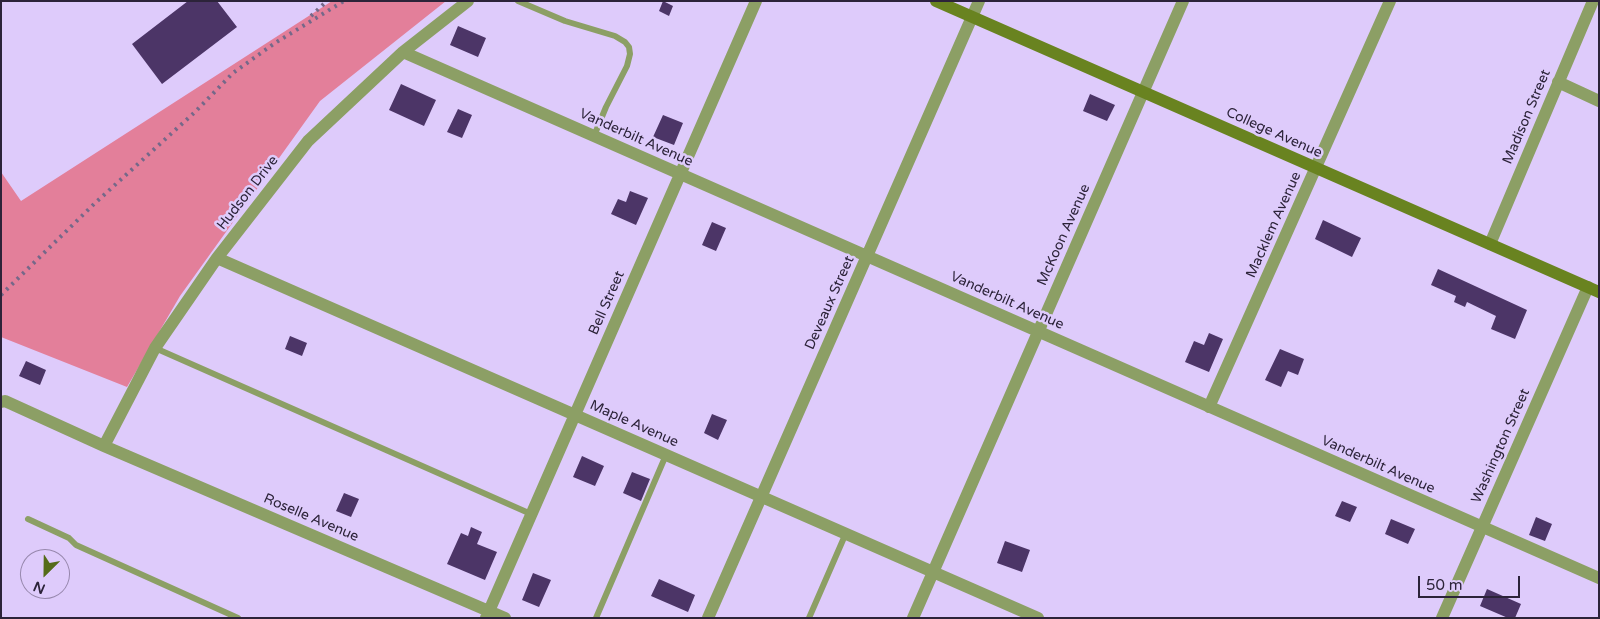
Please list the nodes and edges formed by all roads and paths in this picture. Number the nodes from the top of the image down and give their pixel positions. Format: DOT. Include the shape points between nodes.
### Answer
graph roads {
  1 [pos="468,1"];
  2 [pos="518,1"];
  3 [pos="756,1"];
  4 [pos="936,1"];
  5 [pos="979,1"];
  6 [pos="1182,1"];
  7 [pos="1390,1"];
  8 [pos="1593,1"];
  9 [pos="972,17"];
  10 [pos="403,52"];
  11 [pos="1558,82"];
  12 [pos="1143,92"];
  13 [pos="1599,100"];
  14 [pos="594,136"];
  15 [pos="1316,168"];
  16 [pos="680,174"];
  17 [pos="1490,244"];
  18 [pos="867,256"];
  19 [pos="217,258"];
  20 [pos="1593,289"];
  21 [pos="1038,331"];
  22 [pos="155,348"];
  23 [pos="1,402"];
  24 [pos="1209,407"];
  25 [pos="575,415"];
  26 [pos="104,446"];
  27 [pos="666,455"];
  28 [pos="762,496"];
  29 [pos="531,514"];
  30 [pos="28,519"];
  31 [pos="1482,527"];
  32 [pos="846,533"];
  33 [pos="933,572"];
  34 [pos="1599,578"];
  35 [pos="487,614"];
  36 [pos="238,618"];
  37 [pos="505,618"];
  38 [pos="596,618"];
  39 [pos="708,618"];
  40 [pos="809,618"];
  41 [pos="913,618"];
  42 [pos="1038,618"];
  43 [pos="1442,618"];
  1 -- 10 [label="street, Hudson Drive"];
  2 -- 14 [label="lane" via="565,21 615,36 629,47 627,66"];
  3 -- 16 [label="street, Bell Street"];
  4 -- 9 [label="main road, College Avenue"];
  5 -- 9 [label="street, Deveaux Street"];
  6 -- 12 [label="street, McKoon Avenue"];
  7 -- 15 [label="street, Macklem Avenue"];
  8 -- 11 [label="street, Madison Street"];
  9 -- 12 [label="main road, College Avenue"];
  9 -- 18 [label="street, Deveaux Street"];
  10 -- 14 [label="street, Vanderbilt Avenue"];
  10 -- 19 [label="street, Hudson Drive" via="308,140"];
  11 -- 13 [label="street"];
  11 -- 17 [label="street, Madison Street"];
  12 -- 15 [label="main road, College Avenue"];
  12 -- 21 [label="street, McKoon Avenue"];
  14 -- 16 [label="street, Vanderbilt Avenue"];
  15 -- 17 [label="main road, College Avenue"];
  15 -- 24 [label="street, Macklem Avenue"];
  16 -- 18 [label="street, Vanderbilt Avenue"];
  16 -- 25 [label="street, Bell Street"];
  17 -- 20 [label="main road, College Avenue"];
  18 -- 21 [label="street, Vanderbilt Avenue"];
  18 -- 28 [label="street, Deveaux Street"];
  19 -- 22 [label="street, Hudson Drive"];
  19 -- 25 [label="street, Maple Avenue"];
  20 -- 31 [label="street, Washington Street"];
  21 -- 24 [label="street, Vanderbilt Avenue"];
  21 -- 33 [label="street, McKoon Avenue"];
  22 -- 26 [label="street, Hudson Drive"];
  22 -- 29 [label="lane"];
  23 -- 26 [label="street, Roselle Avenue"];
  24 -- 31 [label="street, Vanderbilt Avenue"];
  25 -- 27 [label="street, Maple Avenue"];
  25 -- 29 [label="street, Bell Street"];
  26 -- 35 [label="street, Roselle Avenue"];
  27 -- 28 [label="street, Maple Avenue"];
  27 -- 38 [label="lane"];
  28 -- 32 [label="street, Maple Avenue"];
  28 -- 39 [label="street, Deveaux Street"];
  29 -- 35 [label="street, Bell Street"];
  30 -- 36 [label="lane" via="69,538 76,545"];
  31 -- 34 [label="street, Vanderbilt Avenue"];
  31 -- 43 [label="street, Washington Street"];
  32 -- 33 [label="street, Maple Avenue"];
  32 -- 40 [label="lane"];
  33 -- 41 [label="street, McKoon Avenue"];
  33 -- 42 [label="street, Maple Avenue"];
  35 -- 37 [label="street, Roselle Avenue"];
}
